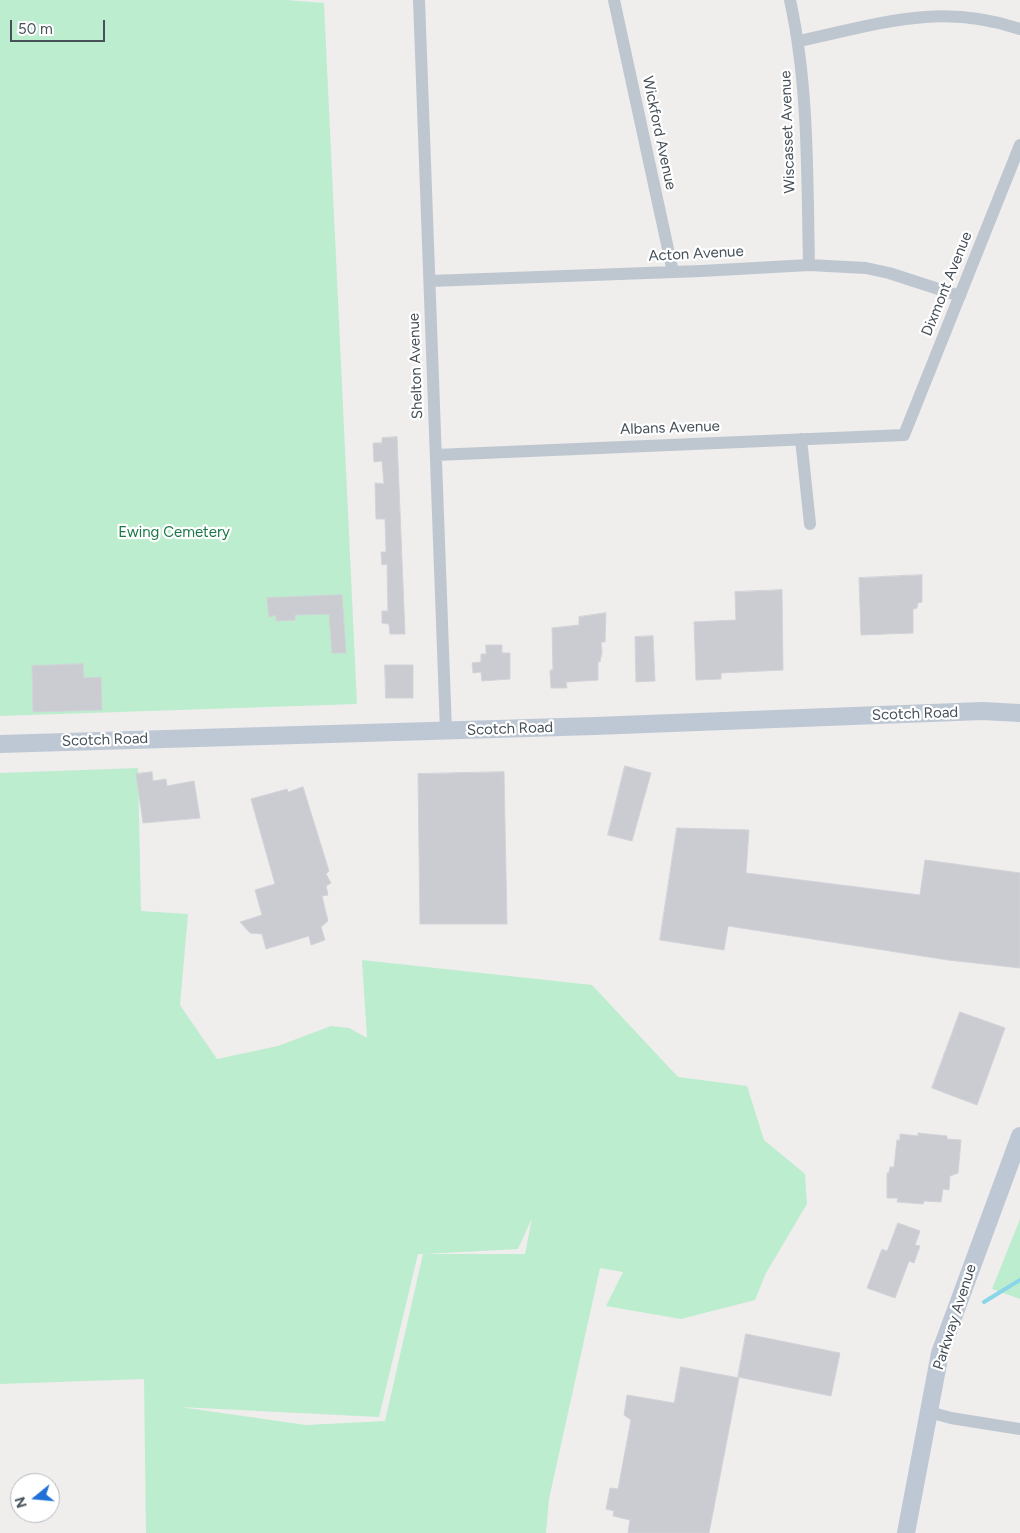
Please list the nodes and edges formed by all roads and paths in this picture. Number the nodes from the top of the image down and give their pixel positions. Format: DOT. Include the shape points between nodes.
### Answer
graph roads {
  1 [pos="419,0"];
  2 [pos="614,0"];
  3 [pos="790,0"];
  4 [pos="1020,29"];
  5 [pos="798,41"];
  6 [pos="1020,145"];
  7 [pos="809,264"];
  8 [pos="673,272"];
  9 [pos="430,281"];
  10 [pos="960,296"];
  11 [pos="904,435"];
  12 [pos="801,439"];
  13 [pos="436,454"];
  14 [pos="810,524"];
  15 [pos="1020,713"];
  16 [pos="446,730"];
  17 [pos="0,744"];
  18 [pos="1020,1136"];
  19 [pos="929,1412"];
  20 [pos="1020,1429"];
  21 [pos="906,1533"];
  1 -- 9 [label="street, Shelton Avenue"];
  2 -- 8 [label="street, Wickford Avenue"];
  3 -- 5 [label="street, Wiscasset Avenue"];
  4 -- 5 [label="street" via="989,20 940,15 913,17"];
  5 -- 7 [label="street, Wiscasset Avenue" via="805,95"];
  6 -- 10 [label="street, Dixmont Avenue"];
  7 -- 8 [label="street, Acton Avenue"];
  7 -- 10 [label="street, Acton Avenue" via="866,268"];
  8 -- 9 [label="street, Acton Avenue"];
  9 -- 13 [label="street, Shelton Avenue"];
  10 -- 11 [label="street, Dixmont Avenue"];
  11 -- 12 [label="street, Albans Avenue"];
  12 -- 13 [label="street, Albans Avenue"];
  12 -- 14 [label="street"];
  13 -- 16 [label="street, Shelton Avenue"];
  15 -- 16 [label="main road, Scotch Road" via="982,711"];
  16 -- 17 [label="main road, Scotch Road"];
  18 -- 19 [label="main road, Parkway Avenue" via="940,1353"];
  19 -- 20 [label="street"];
  19 -- 21 [label="main road, Parkway Avenue"];
}
